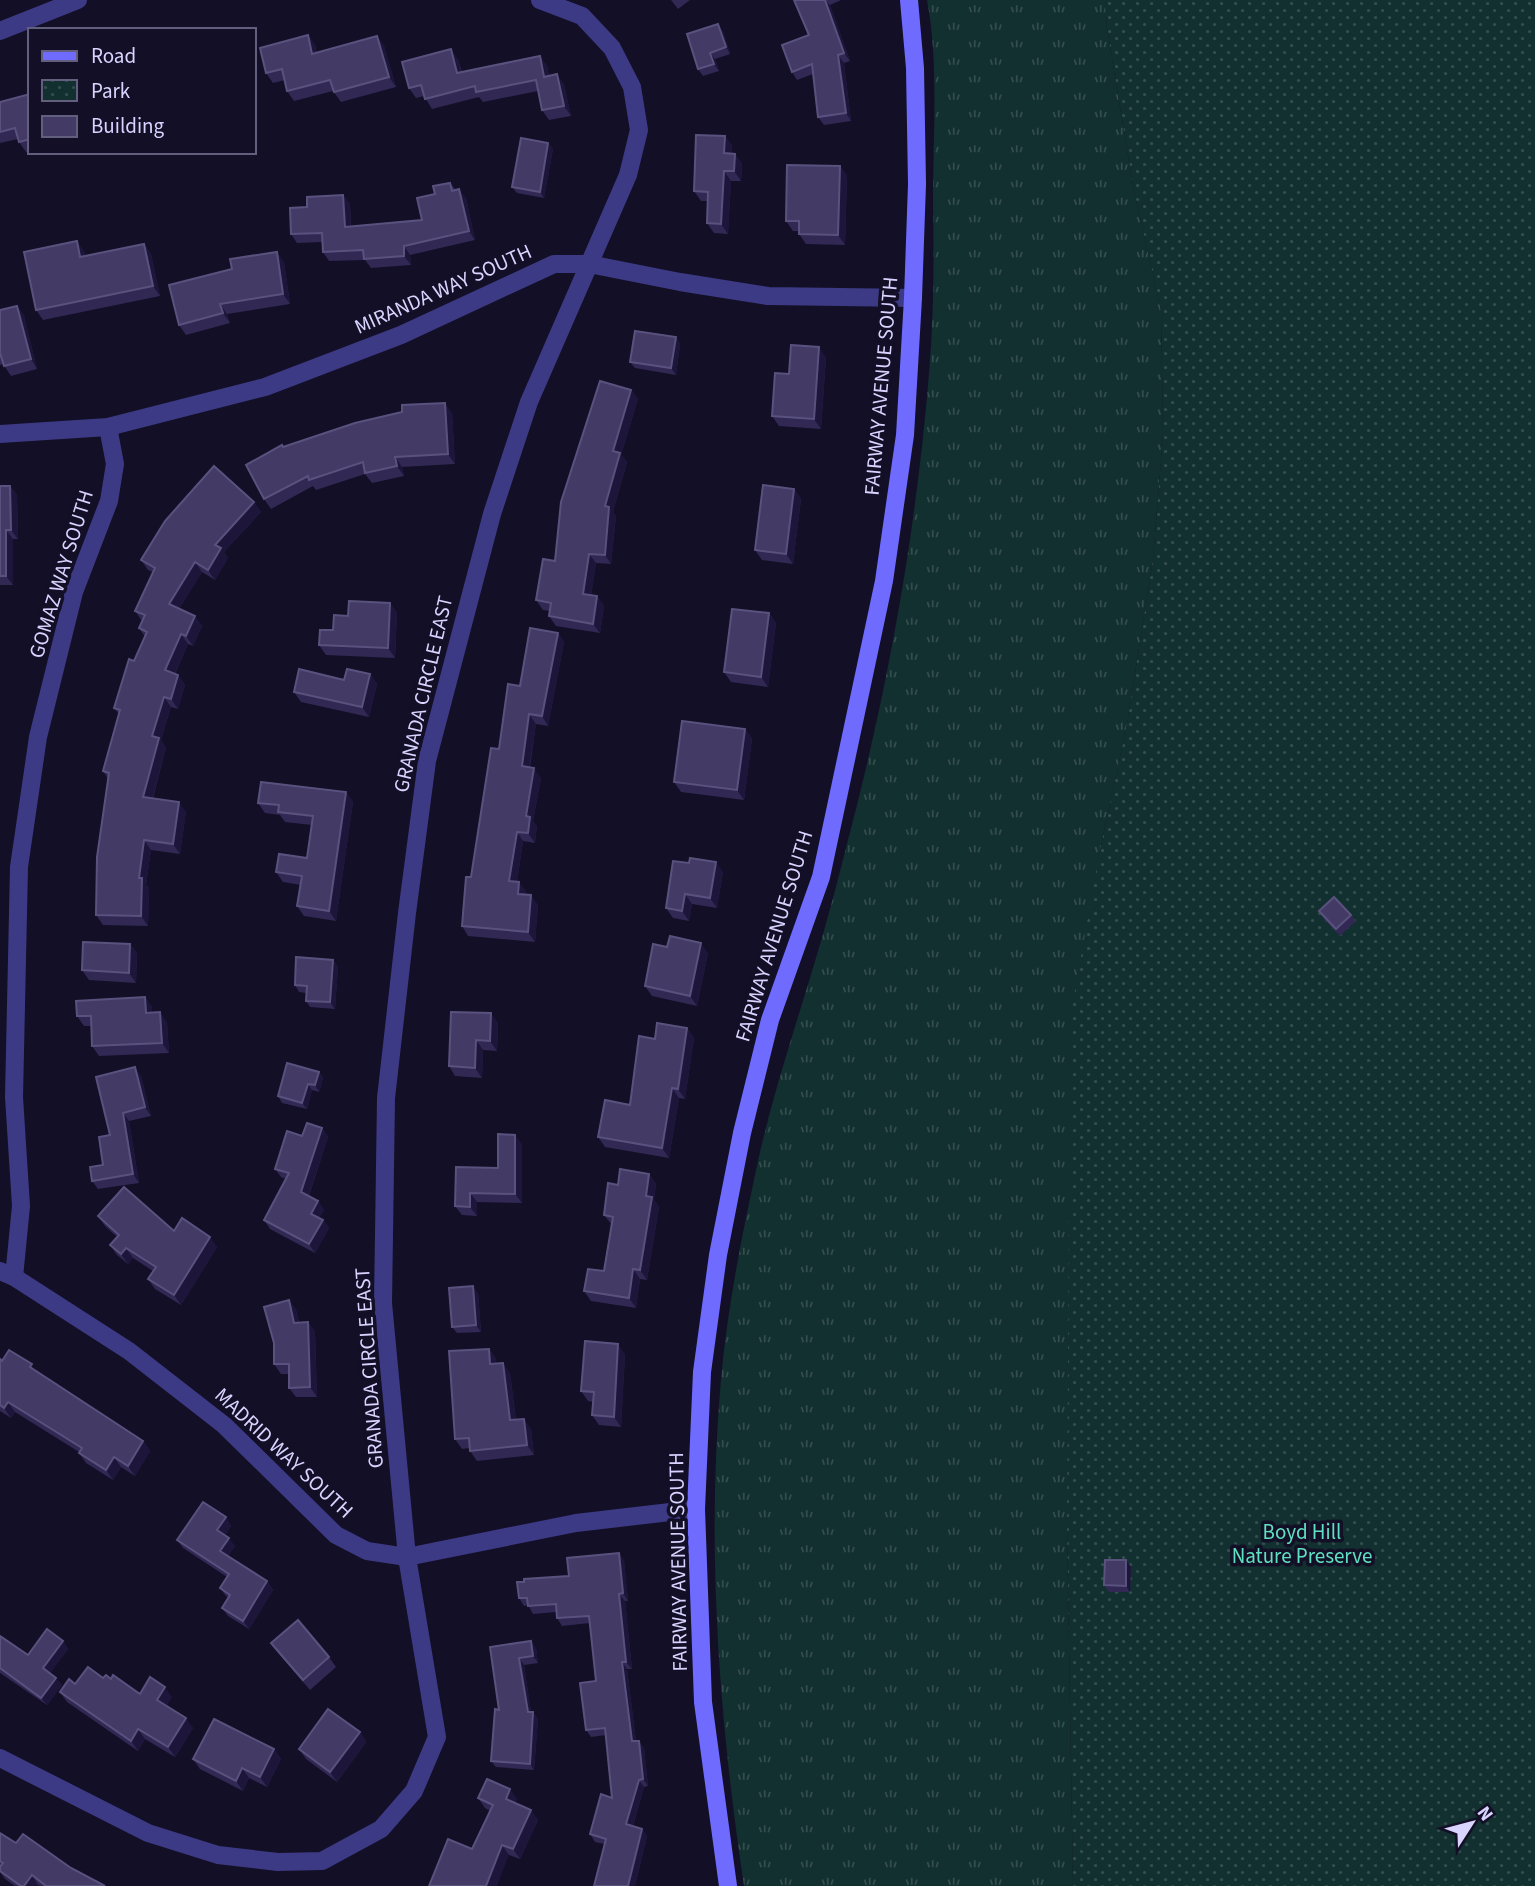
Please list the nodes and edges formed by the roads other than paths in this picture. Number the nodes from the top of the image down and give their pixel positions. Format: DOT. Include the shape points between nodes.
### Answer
graph roads {
  1 [pos="78,0"];
  2 [pos="540,0"];
  3 [pos="909,0"];
  4 [pos="0,31"];
  5 [pos="589,264"];
  6 [pos="913,298"];
  7 [pos="108,427"];
  8 [pos="0,434"];
  9 [pos="7,1274"];
  10 [pos="696,1508"];
  11 [pos="407,1557"];
  12 [pos="0,1758"];
  13 [pos="728,1886"];
  1 -- 4 [label="street"];
  2 -- 5 [label="street, GRANADA CIRCLE EAST" via="582,16 612,48 632,87 639,130 628,175"];
  3 -- 6 [label="street, FAIRWAY AVENUE SOUTH" via="918,184"];
  5 -- 6 [label="street, MIRANDA WAY SOUTH" via="768,296"];
  5 -- 7 [label="street, MIRANDA WAY SOUTH" via="554,264 401,335 265,387"];
  5 -- 11 [label="street, GRANADA CIRCLE EAST" via="529,402 492,514 426,761 386,1098 383,1303"];
  6 -- 10 [label="street, FAIRWAY AVENUE SOUTH" via="905,435 884,581 821,877 769,1020 718,1255 702,1372"];
  7 -- 8 [label="street, MIRANDA WAY SOUTH"];
  7 -- 9 [label="street, GOMAZ WAY SOUTH" via="115,464 109,501 75,592 42,724 19,867 14,1097 21,1206"];
  9 -- 11 [label="street, MADRID WAY SOUTH" via="129,1351 224,1425 336,1535 367,1551"];
  10 -- 11 [label="street, MADRID WAY SOUTH" via="576,1523"];
  10 -- 13 [label="street, FAIRWAY AVENUE SOUTH" via="704,1702"];
  11 -- 12 [label="street, GRANADA CIRCLE EAST" via="437,1737 414,1791 381,1829 322,1861 218,1856 148,1833"];
}
